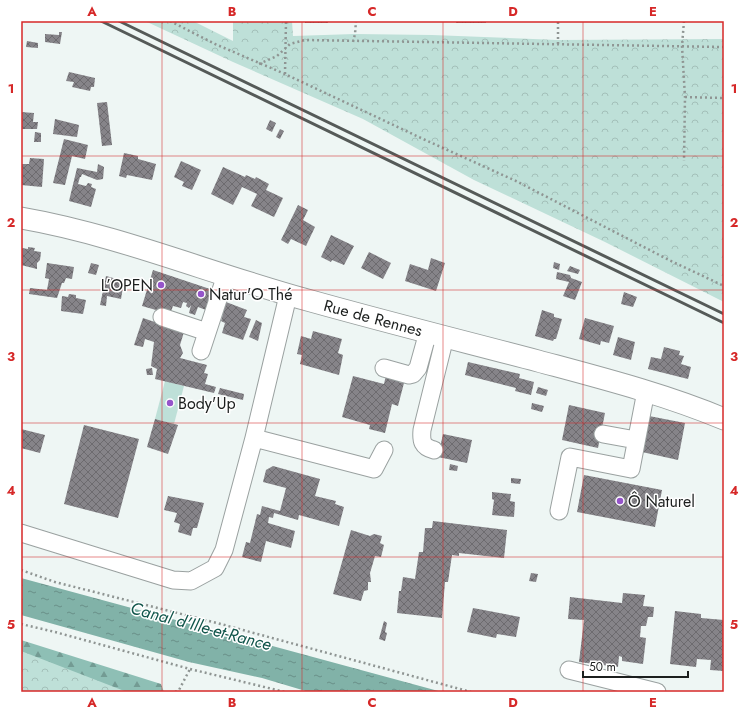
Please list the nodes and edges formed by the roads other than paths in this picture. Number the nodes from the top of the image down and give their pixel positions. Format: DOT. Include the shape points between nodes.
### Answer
graph roads {
  1 [pos="21,218"];
  2 [pos="226,275"];
  3 [pos="290,295"];
  4 [pos="162,317"];
  5 [pos="207,332"];
  6 [pos="437,335"];
  7 [pos="201,350"];
  8 [pos="384,368"];
  9 [pos="646,391"];
  10 [pos="724,419"];
  11 [pos="603,434"];
  12 [pos="254,438"];
  13 [pos="636,440"];
  14 [pos="384,450"];
  15 [pos="434,450"];
  16 [pos="559,511"];
  17 [pos="21,533"];
  18 [pos="569,670"];
  19 [pos="657,692"];
  1 -- 2 [label="main road, Rue de Rennes" via="91,234"];
  2 -- 3 [label="main road, Rue de Rennes"];
  2 -- 5 [label="street"];
  3 -- 6 [label="main road, Rue de Rennes"];
  3 -- 12 [label="street"];
  4 -- 5 [label="street"];
  5 -- 7 [label="street"];
  6 -- 8 [label="street" via="413,374 403,374"];
  6 -- 9 [label="main road, Rue de Rennes"];
  6 -- 15 [label="street" via="422,430 423,445"];
  9 -- 10 [label="main road, Rue de Rennes"];
  9 -- 13 [label="street"];
  11 -- 13 [label="street"];
  12 -- 14 [label="street" via="374,468"];
  12 -- 17 [label="street" via="224,550 215,568 191,581 173,580"];
  13 -- 16 [label="street" via="631,469 570,457 570,495"];
  18 -- 19 [label="street"];
}
